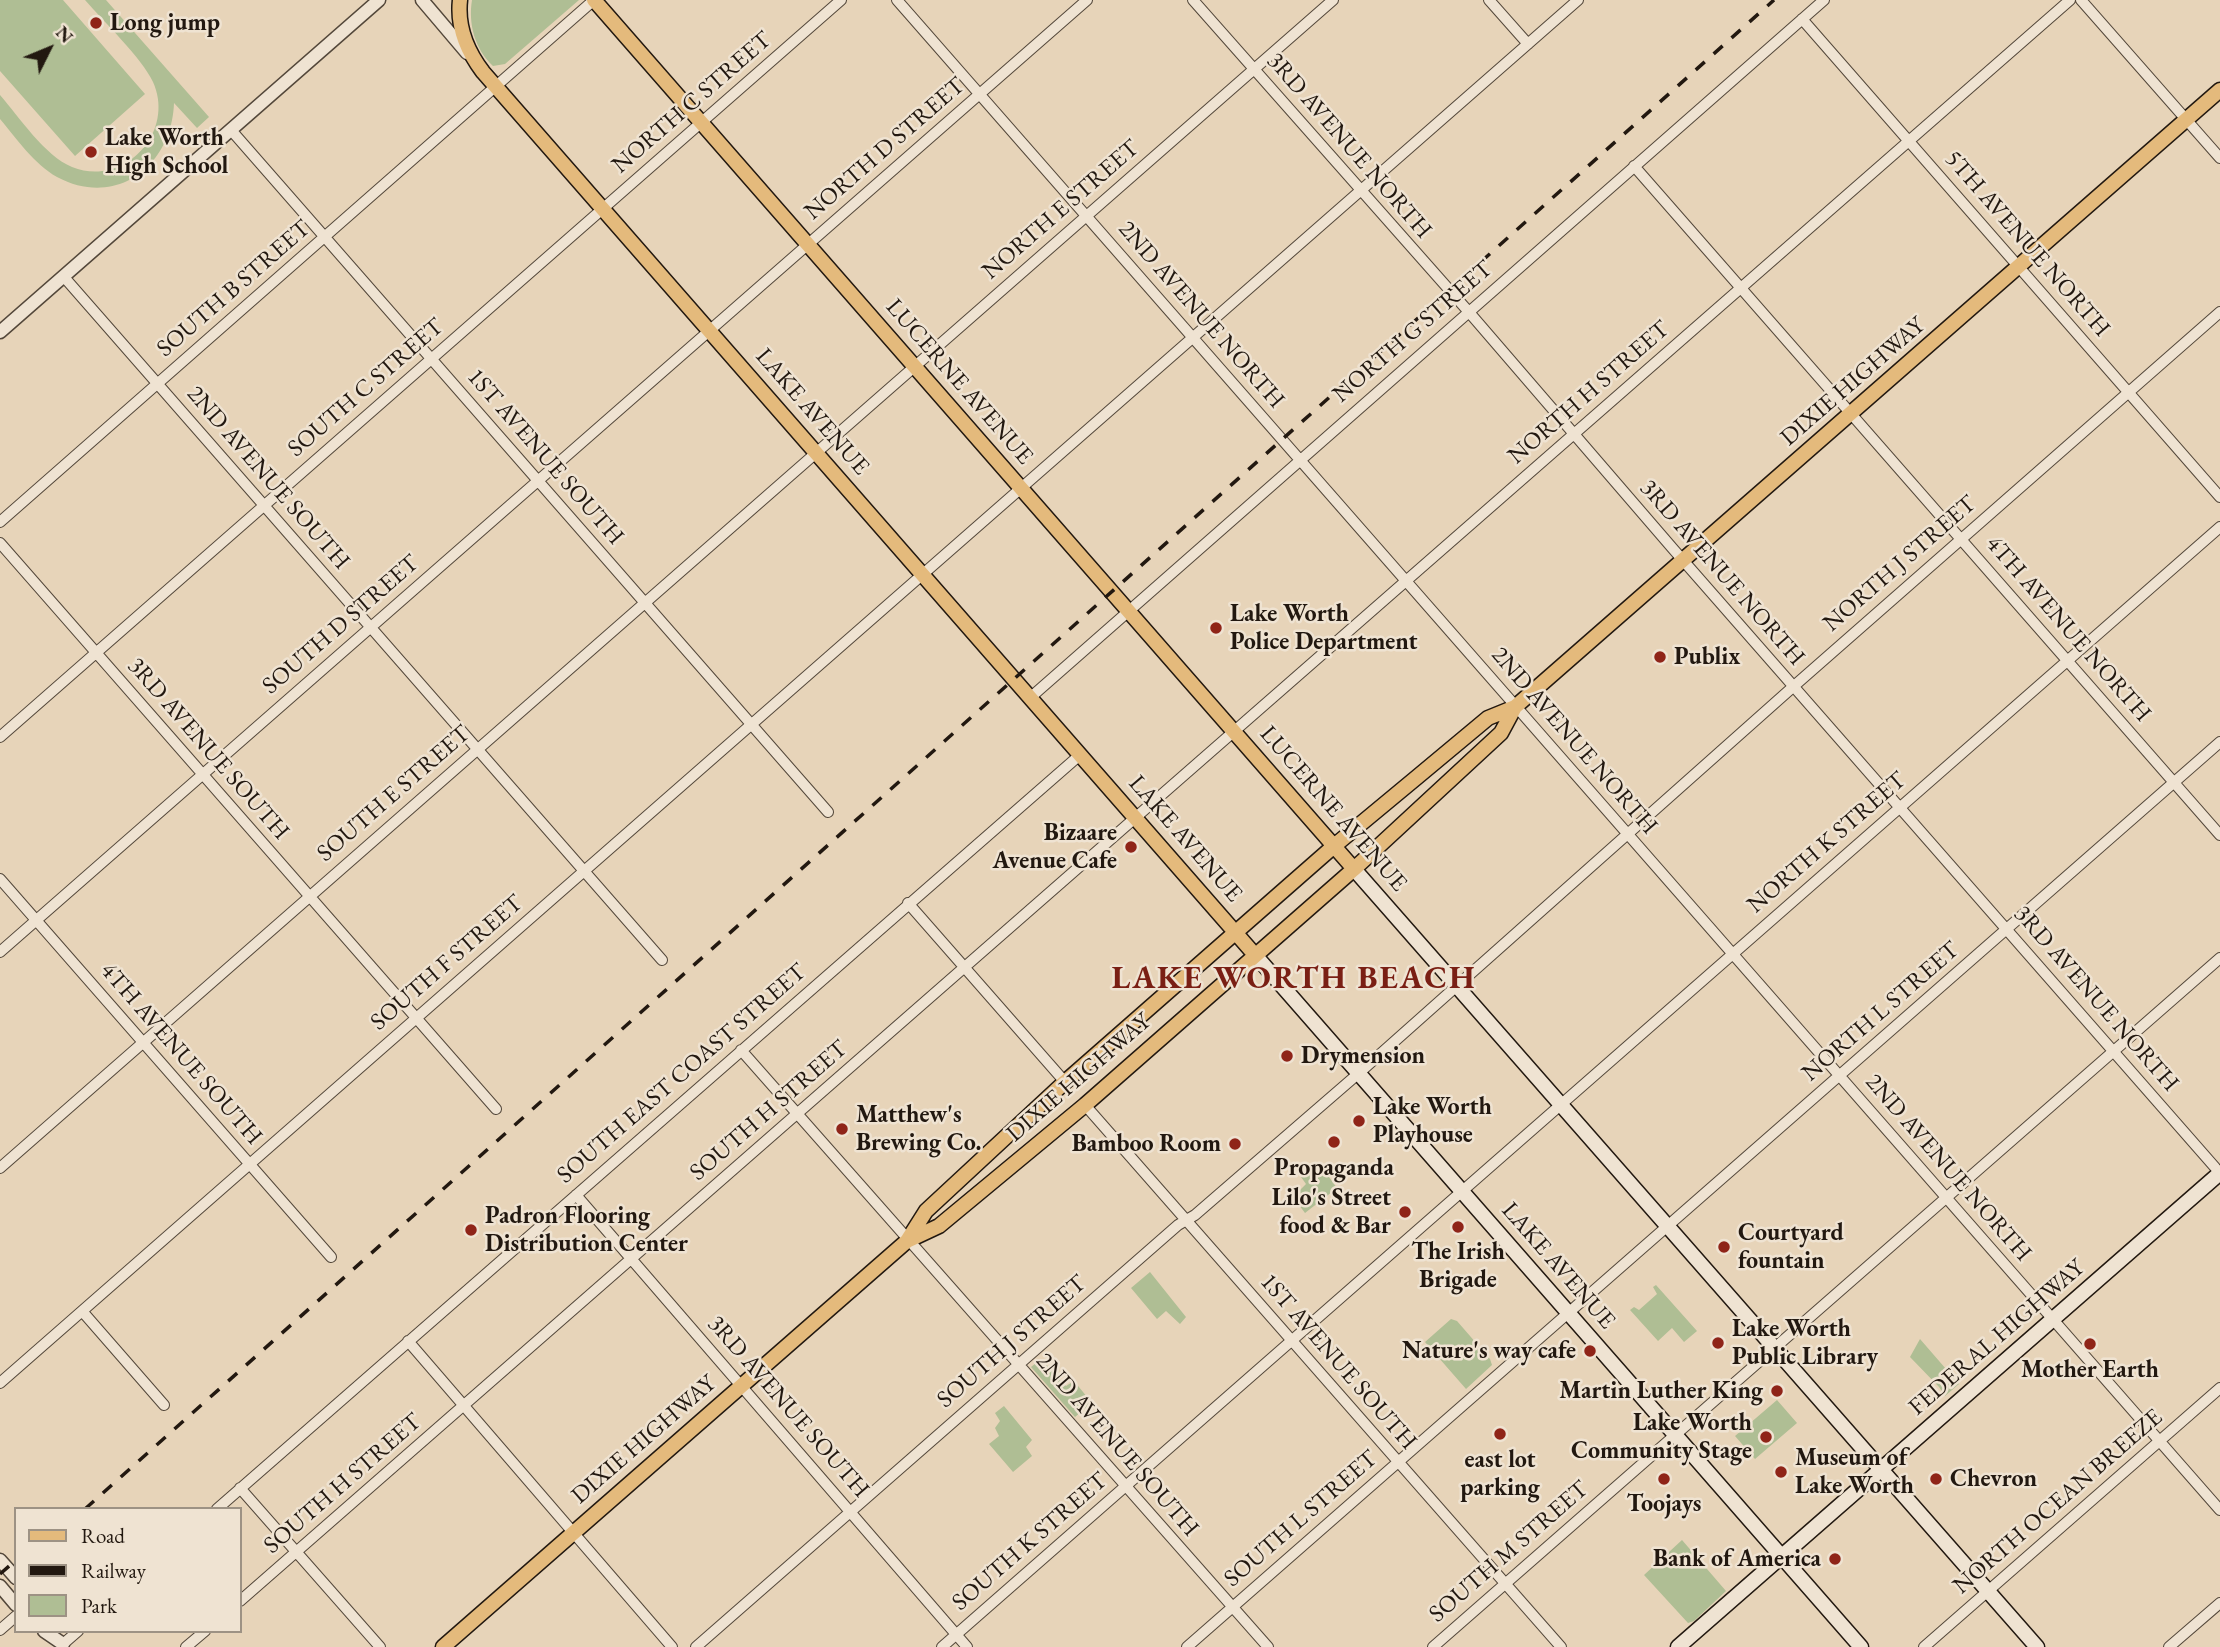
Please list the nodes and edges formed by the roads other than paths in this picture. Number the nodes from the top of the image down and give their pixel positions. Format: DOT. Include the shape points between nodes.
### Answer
graph roads {
  1 [pos="379,0"];
  2 [pos="422,0"];
  3 [pos="460,0"];
  4 [pos="594,0"];
  5 [pos="842,0"];
  6 [pos="897,0"];
  7 [pos="1087,0"];
  8 [pos="1193,0"];
  9 [pos="1333,0"];
  10 [pos="1489,0"];
  11 [pos="1578,0"];
  12 [pos="1824,0"];
  13 [pos="2070,0"];
  14 [pos="2081,0"];
  15 [pos="1802,19"];
  16 [pos="1528,44"];
  17 [pos="475,61"];
  18 [pos="1254,69"];
  19 [pos="496,87"];
  20 [pos="2220,90"];
  21 [pos="980,94"];
  22 [pos="2187,119"];
  23 [pos="702,122"];
  24 [pos="231,130"];
  25 [pos="1909,141"];
  26 [pos="2220,158"];
  27 [pos="1634,166"];
  28 [pos="1361,190"];
  29 [pos="603,209"];
  30 [pos="1086,216"];
  31 [pos="325,237"];
  32 [pos="808,244"];
  33 [pos="2018,267"];
  34 [pos="64,277"];
  35 [pos="1741,288"];
  36 [pos="1468,311"];
  37 [pos="2220,312"];
  38 [pos="710,330"];
  39 [pos="0,332"];
  40 [pos="1193,338"];
  41 [pos="432,359"];
  42 [pos="915,366"];
  43 [pos="158,384"];
  44 [pos="2128,392"];
  45 [pos="1851,414"];
  46 [pos="1574,433"];
  47 [pos="816,453"];
  48 [pos="1301,459"];
  49 [pos="538,481"];
  50 [pos="1022,488"];
  51 [pos="2220,497"];
  52 [pos="264,506"];
  53 [pos="0,522"];
  54 [pos="2220,527"];
  55 [pos="1961,539"];
  56 [pos="0,543"];
  57 [pos="1683,560"];
  58 [pos="923,574"];
  59 [pos="1406,581"];
  60 [pos="645,603"];
  61 [pos="1128,609"];
  62 [pos="371,628"];
  63 [pos="96,653"];
  64 [pos="2068,661"];
  65 [pos="1794,685"];
  66 [pos="1031,697"];
  67 [pos="1515,707"];
  68 [pos="752,724"];
  69 [pos="1235,731"];
  70 [pos="0,737"];
  71 [pos="2220,742"];
  72 [pos="477,749"];
  73 [pos="1081,754"];
  74 [pos="203,775"];
  75 [pos="2174,782"];
  76 [pos="1900,807"];
  77 [pos="828,812"];
  78 [pos="1136,818"];
  79 [pos="1628,834"];
  80 [pos="2220,835"];
  81 [pos="1334,846"];
  82 [pos="1354,869"];
  83 [pos="584,871"];
  84 [pos="0,879"];
  85 [pos="310,896"];
  86 [pos="908,903"];
  87 [pos="36,920"];
  88 [pos="2007,929"];
  89 [pos="1236,933"];
  90 [pos="0,952"];
  91 [pos="1733,954"];
  92 [pos="1255,955"];
  93 [pos="2220,958"];
  94 [pos="662,960"];
  95 [pos="965,968"];
  96 [pos="1459,985"];
  97 [pos="417,1018"];
  98 [pos="143,1042"];
  99 [pos="741,1050"];
  100 [pos="2113,1051"];
  101 [pos="1359,1073"];
  102 [pos="1839,1076"];
  103 [pos="1065,1082"];
  104 [pos="1562,1104"];
  105 [pos="1085,1105"];
  106 [pos="496,1108"];
  107 [pos="797,1114"];
  108 [pos="250,1164"];
  109 [pos="0,1168"];
  110 [pos="2220,1173"];
  111 [pos="1462,1191"];
  112 [pos="576,1195"];
  113 [pos="1946,1198"];
  114 [pos="1185,1220"];
  115 [pos="1668,1226"];
  116 [pos="907,1241"];
  117 [pos="331,1257"];
  118 [pos="632,1259"];
  119 [pos="82,1311"];
  120 [pos="1569,1312"];
  121 [pos="2053,1319"];
  122 [pos="1291,1341"];
  123 [pos="408,1342"];
  124 [pos="1775,1347"];
  125 [pos="1018,1364"];
  126 [pos="0,1383"];
  127 [pos="741,1385"];
  128 [pos="2220,1388"];
  129 [pos="164,1405"];
  130 [pos="465,1405"];
  131 [pos="1676,1434"];
  132 [pos="2159,1441"];
  133 [pos="1398,1462"];
  134 [pos="1880,1470"];
  135 [pos="1125,1486"];
  136 [pos="240,1488"];
  137 [pos="219,1507"];
  138 [pos="2220,1510"];
  139 [pos="851,1511"];
  140 [pos="573,1533"];
  141 [pos="297,1552"];
  142 [pos="1783,1556"];
  143 [pos="0,1560"];
  144 [pos="14,1576"];
  145 [pos="1504,1584"];
  146 [pos="0,1586"];
  147 [pos="1988,1591"];
  148 [pos="242,1599"];
  149 [pos="14,1603"];
  150 [pos="2220,1603"];
  151 [pos="1232,1608"];
  152 [pos="14,1618"];
  153 [pos="0,1630"];
  154 [pos="47,1633"];
  155 [pos="203,1633"];
  156 [pos="957,1634"];
  157 [pos="65,1646"];
  158 [pos="187,1647"];
  159 [pos="380,1647"];
  160 [pos="443,1647"];
  161 [pos="672,1647"];
  162 [pos="696,1647"];
  163 [pos="942,1647"];
  164 [pos="967,1647"];
  165 [pos="1187,1647"];
  166 [pos="1268,1647"];
  167 [pos="1433,1647"];
  168 [pos="1561,1647"];
  169 [pos="1678,1647"];
  170 [pos="1861,1647"];
  171 [pos="1924,1647"];
  172 [pos="2037,1647"];
  173 [pos="2169,1647"];
  1 -- 24 [label="street"];
  2 -- 17 [label="street, LAKE AVENUE"];
  3 -- 17 [label="main road, LAKE AVENUE" via="462,33"];
  4 -- 19 [label="street, SOUTH B STREET"];
  4 -- 23 [label="main road, LUCERNE AVENUE"];
  5 -- 23 [label="street, NORTH C STREET"];
  6 -- 21 [label="street, 2ND AVENUE NORTH"];
  7 -- 21 [label="street, NORTH D STREET"];
  8 -- 18 [label="street, 3RD AVENUE NORTH"];
  9 -- 18 [label="street, NORTH E STREET"];
  10 -- 16 [label="street"];
  11 -- 16 [label="street, SOUTH F STREET"];
  12 -- 15 [label="street, NORTH G STREET"];
  13 -- 25 [label="street, NORTH H STREET"];
  14 -- 22 [label="street"];
  15 -- 25 [label="street, 5TH AVENUE NORTH"];
  15 -- 27 [label="street, NORTH G STREET"];
  16 -- 28 [label="street, SOUTH F STREET"];
  17 -- 19 [label="main road, LAKE AVENUE"];
  18 -- 28 [label="street, 3RD AVENUE NORTH"];
  18 -- 30 [label="street, NORTH E STREET"];
  19 -- 29 [label="main road, LAKE AVENUE"];
  19 -- 31 [label="street, SOUTH B STREET"];
  20 -- 22 [label="main road, DIXIE HIGHWAY"];
  21 -- 30 [label="street, 2ND AVENUE NORTH"];
  21 -- 32 [label="street, NORTH D STREET"];
  22 -- 26 [label="street"];
  22 -- 33 [label="main road, DIXIE HIGHWAY"];
  23 -- 29 [label="street, NORTH C STREET"];
  23 -- 32 [label="main road, LUCERNE AVENUE"];
  24 -- 31 [label="street, 1ST AVENUE SOUTH"];
  24 -- 34 [label="street"];
  25 -- 33 [label="street, 5TH AVENUE NORTH"];
  25 -- 35 [label="street, NORTH H STREET"];
  27 -- 35 [label="street, 4TH AVENUE NORTH"];
  27 -- 36 [label="street, NORTH G STREET"];
  28 -- 36 [label="street, 3RD AVENUE NORTH"];
  28 -- 40 [label="street, SOUTH F STREET"];
  29 -- 38 [label="main road, LAKE AVENUE"];
  29 -- 41 [label="street, SOUTH C STREET"];
  30 -- 40 [label="street, 2ND AVENUE NORTH"];
  30 -- 42 [label="street, NORTH E STREET"];
  31 -- 41 [label="street, 1ST AVENUE SOUTH"];
  31 -- 43 [label="street, SOUTH B STREET"];
  32 -- 38 [label="street, NORTH D STREET"];
  32 -- 42 [label="main road, LUCERNE AVENUE"];
  33 -- 44 [label="street, 5TH AVENUE NORTH"];
  33 -- 45 [label="main road, DIXIE HIGHWAY"];
  34 -- 39 [label="street"];
  34 -- 43 [label="street, 2ND AVENUE SOUTH"];
  35 -- 45 [label="street, 4TH AVENUE NORTH"];
  35 -- 46 [label="street, NORTH H STREET"];
  36 -- 46 [label="street, 3RD AVENUE NORTH"];
  36 -- 48 [label="street, NORTH G STREET"];
  37 -- 44 [label="street, NORTH J STREET"];
  38 -- 47 [label="main road, LAKE AVENUE"];
  38 -- 49 [label="street, SOUTH D STREET"];
  40 -- 48 [label="street, 2ND AVENUE NORTH"];
  40 -- 50 [label="street, SOUTH F STREET"];
  41 -- 49 [label="street, 1ST AVENUE SOUTH"];
  41 -- 52 [label="street, SOUTH C STREET"];
  42 -- 47 [label="street, NORTH E STREET"];
  42 -- 50 [label="main road, LUCERNE AVENUE"];
  43 -- 52 [label="street, 2ND AVENUE SOUTH"];
  43 -- 53 [label="street, SOUTH B STREET"];
  44 -- 51 [label="street, 5TH AVENUE NORTH"];
  44 -- 55 [label="street, NORTH J STREET"];
  45 -- 55 [label="street, 4TH AVENUE NORTH"];
  45 -- 57 [label="main road, DIXIE HIGHWAY"];
  46 -- 57 [label="street, 3RD AVENUE NORTH"];
  46 -- 59 [label="street, NORTH H STREET"];
  47 -- 58 [label="main road, LAKE AVENUE"];
  47 -- 60 [label="street, SOUTH E STREET"];
  48 -- 59 [label="street, 2ND AVENUE NORTH"];
  48 -- 61 [label="street, NORTH G STREET"];
  49 -- 60 [label="street, 1ST AVENUE SOUTH"];
  49 -- 62 [label="street, SOUTH D STREET"];
  50 -- 58 [label="street, SOUTH F STREET"];
  50 -- 61 [label="main road, LUCERNE AVENUE"];
  52 -- 62 [label="street, 2ND AVENUE SOUTH"];
  52 -- 63 [label="street, SOUTH C STREET"];
  54 -- 64 [label="street, NORTH K STREET"];
  55 -- 64 [label="street, 4TH AVENUE NORTH"];
  55 -- 65 [label="street, NORTH J STREET"];
  56 -- 63 [label="street, 3RD AVENUE SOUTH"];
  57 -- 65 [label="street, 3RD AVENUE NORTH"];
  57 -- 67 [label="main road, DIXIE HIGHWAY"];
  58 -- 66 [label="main road, LAKE AVENUE"];
  58 -- 68 [label="street, SOUTH F STREET"];
  59 -- 67 [label="street, 2ND AVENUE NORTH"];
  59 -- 69 [label="street, NORTH H STREET"];
  60 -- 68 [label="street, 1ST AVENUE SOUTH"];
  60 -- 72 [label="street, SOUTH E STREET"];
  61 -- 66 [label="street, NORTH G STREET"];
  61 -- 69 [label="main road, LUCERNE AVENUE"];
  62 -- 72 [label="street, 2ND AVENUE SOUTH"];
  62 -- 74 [label="street, SOUTH D STREET"];
  63 -- 70 [label="street, SOUTH C STREET"];
  63 -- 74 [label="street, 3RD AVENUE SOUTH"];
  64 -- 75 [label="street, 4TH AVENUE NORTH"];
  64 -- 76 [label="street, NORTH K STREET"];
  65 -- 76 [label="street, 3RD AVENUE NORTH"];
  65 -- 79 [label="street, NORTH J STREET"];
  66 -- 73 [label="main road, LAKE AVENUE"];
  67 -- 79 [label="street, 2ND AVENUE NORTH"];
  67 -- 81 [label="main road, DIXIE HIGHWAY" via="1488,718"];
  67 -- 82 [label="main road, DIXIE HIGHWAY" via="1502,733"];
  68 -- 77 [label="street, 1ST AVENUE SOUTH"];
  68 -- 83 [label="street, SOUTH F STREET"];
  69 -- 78 [label="street, NORTH H STREET"];
  69 -- 81 [label="main road, LUCERNE AVENUE"];
  71 -- 75 [label="street, NORTH L STREET"];
  72 -- 83 [label="street, 2ND AVENUE SOUTH"];
  72 -- 85 [label="street, SOUTH E STREET"];
  73 -- 78 [label="main road, LAKE AVENUE"];
  73 -- 86 [label="street, SOUTH EAST COAST STREET"];
  74 -- 85 [label="street, 3RD AVENUE SOUTH"];
  74 -- 87 [label="street, SOUTH D STREET"];
  75 -- 80 [label="street, 4TH AVENUE NORTH"];
  75 -- 88 [label="street, NORTH L STREET"];
  76 -- 88 [label="street, 3RD AVENUE NORTH"];
  76 -- 91 [label="street, NORTH K STREET"];
  78 -- 89 [label="main road, LAKE AVENUE"];
  78 -- 95 [label="street, SOUTH H STREET"];
  79 -- 91 [label="street, 2ND AVENUE NORTH"];
  79 -- 96 [label="street, NORTH J STREET"];
  81 -- 82 [label="main road, LUCERNE AVENUE"];
  81 -- 89 [label="main road, DIXIE HIGHWAY"];
  82 -- 92 [label="main road, DIXIE HIGHWAY"];
  82 -- 96 [label="main road, LUCERNE AVENUE"];
  83 -- 94 [label="street, 2ND AVENUE SOUTH"];
  83 -- 97 [label="street, SOUTH F STREET"];
  84 -- 87 [label="street, 4TH AVENUE SOUTH"];
  85 -- 97 [label="street, 3RD AVENUE SOUTH"];
  85 -- 98 [label="street, SOUTH E STREET"];
  86 -- 95 [label="street"];
  86 -- 99 [label="street, SOUTH EAST COAST STREET"];
  87 -- 90 [label="street, SOUTH D STREET"];
  87 -- 98 [label="street, 4TH AVENUE SOUTH"];
  88 -- 100 [label="street, 3RD AVENUE NORTH"];
  88 -- 102 [label="street, NORTH L STREET"];
  89 -- 92 [label="main road, LAKE AVENUE"];
  89 -- 103 [label="main road, DIXIE HIGHWAY"];
  91 -- 102 [label="street, 2ND AVENUE NORTH"];
  91 -- 104 [label="street, NORTH K STREET"];
  92 -- 101 [label="main road, LAKE AVENUE"];
  92 -- 105 [label="main road, DIXIE HIGHWAY"];
  93 -- 100 [label="street, SOUTH M STREET"];
  95 -- 103 [label="street"];
  95 -- 107 [label="street, SOUTH H STREET"];
  96 -- 101 [label="street, NORTH J STREET"];
  96 -- 104 [label="main road, LUCERNE AVENUE"];
  97 -- 106 [label="street, 3RD AVENUE SOUTH"];
  97 -- 108 [label="street, SOUTH F STREET"];
  98 -- 108 [label="street, 4TH AVENUE SOUTH"];
  98 -- 109 [label="street, SOUTH E STREET"];
  99 -- 107 [label="street, 2ND AVENUE SOUTH"];
  99 -- 112 [label="street, SOUTH EAST COAST STREET"];
  100 -- 110 [label="street, 3RD AVENUE NORTH"];
  100 -- 113 [label="street, SOUTH M STREET"];
  101 -- 111 [label="main road, LAKE AVENUE"];
  101 -- 114 [label="street, SOUTH J STREET"];
  102 -- 113 [label="street, 2ND AVENUE NORTH"];
  102 -- 115 [label="street, NORTH L STREET"];
  103 -- 116 [label="main road, DIXIE HIGHWAY" via="926,1211"];
  104 -- 111 [label="street, NORTH K STREET"];
  104 -- 115 [label="main road, LUCERNE AVENUE"];
  105 -- 114 [label="street, 1ST AVENUE SOUTH"];
  105 -- 116 [label="main road, DIXIE HIGHWAY" via="939,1226"];
  107 -- 116 [label="street, 2ND AVENUE SOUTH"];
  107 -- 118 [label="street, SOUTH H STREET"];
  108 -- 117 [label="street, 4TH AVENUE SOUTH"];
  108 -- 119 [label="street, SOUTH F STREET"];
  110 -- 121 [label="main road, FEDERAL HIGHWAY"];
  111 -- 120 [label="main road, LAKE AVENUE"];
  111 -- 122 [label="street, SOUTH K STREET"];
  112 -- 118 [label="street, 3RD AVENUE SOUTH"];
  112 -- 123 [label="street, SOUTH EAST COAST STREET"];
  113 -- 121 [label="street, 2ND AVENUE NORTH"];
  113 -- 124 [label="street, SOUTH M STREET"];
  114 -- 122 [label="street, 1ST AVENUE SOUTH"];
  114 -- 125 [label="street, SOUTH J STREET"];
  115 -- 120 [label="street, NORTH L STREET"];
  115 -- 124 [label="main road, LUCERNE AVENUE"];
  116 -- 125 [label="street, 2ND AVENUE SOUTH"];
  116 -- 127 [label="main road, DIXIE HIGHWAY"];
  118 -- 127 [label="street, 3RD AVENUE SOUTH"];
  118 -- 130 [label="street, SOUTH H STREET"];
  119 -- 126 [label="street, SOUTH F STREET"];
  119 -- 129 [label="street"];
  120 -- 131 [label="main road, LAKE AVENUE"];
  120 -- 133 [label="street, SOUTH L STREET"];
  121 -- 132 [label="street, 2ND AVENUE NORTH"];
  121 -- 134 [label="main road, FEDERAL HIGHWAY"];
  122 -- 133 [label="street, 1ST AVENUE SOUTH"];
  122 -- 135 [label="street, SOUTH K STREET"];
  123 -- 130 [label="street"];
  123 -- 136 [label="street, SOUTH EAST COAST STREET"];
  124 -- 131 [label="street, SOUTH M STREET"];
  124 -- 134 [label="main road, LUCERNE AVENUE"];
  125 -- 135 [label="street, 2ND AVENUE SOUTH"];
  125 -- 139 [label="street, SOUTH J STREET"];
  127 -- 139 [label="street, 3RD AVENUE SOUTH"];
  127 -- 140 [label="main road, DIXIE HIGHWAY"];
  128 -- 132 [label="street, NORTH OCEAN BREEZE"];
  130 -- 140 [label="street"];
  130 -- 141 [label="street, SOUTH H STREET"];
  131 -- 142 [label="main road, LAKE AVENUE"];
  131 -- 145 [label="street, SOUTH M STREET"];
  132 -- 138 [label="street, 2ND AVENUE NORTH"];
  132 -- 147 [label="street, NORTH OCEAN BREEZE"];
  133 -- 145 [label="street, 1ST AVENUE SOUTH"];
  133 -- 151 [label="street, SOUTH L STREET"];
  134 -- 142 [label="main road, FEDERAL HIGHWAY"];
  134 -- 147 [label="main road, LUCERNE AVENUE"];
  135 -- 151 [label="street, 2ND AVENUE SOUTH"];
  135 -- 156 [label="street, SOUTH K STREET"];
  136 -- 137 [label="street, SOUTH EAST COAST STREET"];
  136 -- 141 [label="street"];
  139 -- 156 [label="street, 3RD AVENUE SOUTH"];
  139 -- 162 [label="street, SOUTH J STREET"];
  140 -- 160 [label="main road, DIXIE HIGHWAY"];
  140 -- 161 [label="street"];
  141 -- 148 [label="street, SOUTH H STREET"];
  141 -- 159 [label="street"];
  142 -- 169 [label="main road, FEDERAL HIGHWAY"];
  142 -- 170 [label="main road, LAKE AVENUE"];
  143 -- 144 [label="street"];
  145 -- 167 [label="street, SOUTH M STREET"];
  145 -- 168 [label="street, 1ST AVENUE SOUTH"];
  146 -- 149 [label="street"];
  147 -- 171 [label="street, NORTH OCEAN BREEZE"];
  147 -- 172 [label="main road, LUCERNE AVENUE"];
  150 -- 173 [label="street"];
  151 -- 165 [label="street, SOUTH L STREET"];
  151 -- 166 [label="street, 2ND AVENUE SOUTH"];
  152 -- 153 [label="street"];
  154 -- 157 [label="street"];
  155 -- 158 [label="street"];
  156 -- 163 [label="street, SOUTH K STREET"];
  156 -- 164 [label="street, 3RD AVENUE SOUTH"];
}
